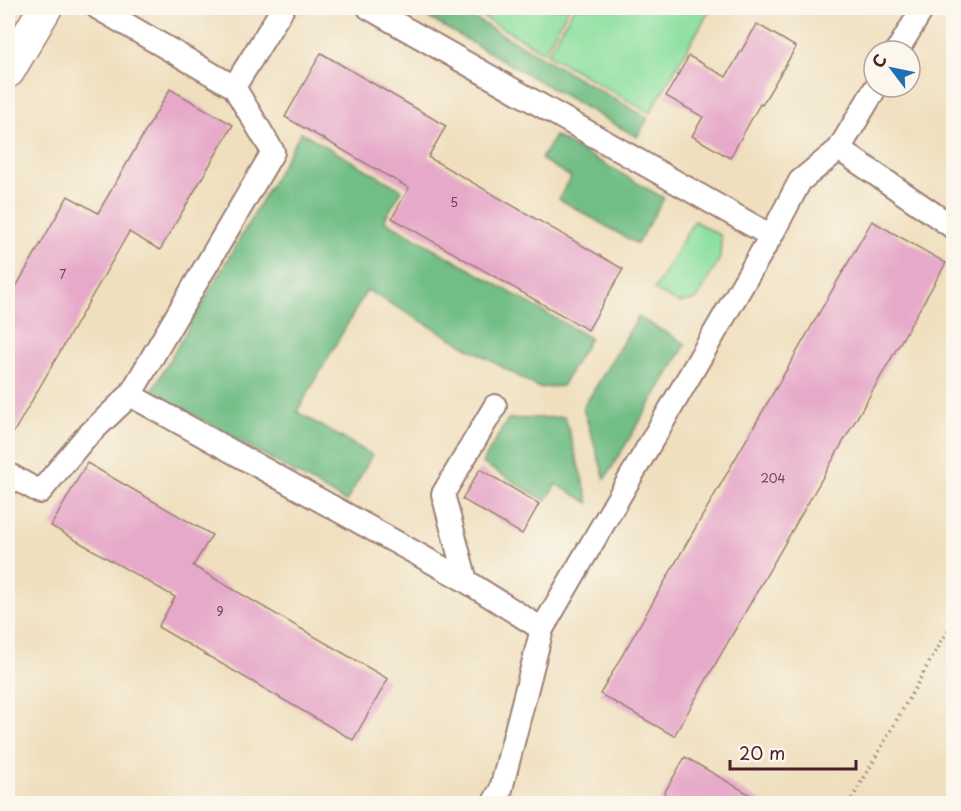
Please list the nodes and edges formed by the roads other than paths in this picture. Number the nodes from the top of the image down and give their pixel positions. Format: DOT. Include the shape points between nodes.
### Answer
graph roads {
  1 [pos="45,8"];
  2 [pos="98,8"];
  3 [pos="283,8"];
  4 [pos="369,8"];
  5 [pos="923,8"];
  6 [pos="904,39"];
  7 [pos="8,71"];
  8 [pos="234,87"];
  9 [pos="869,99"];
  10 [pos="839,149"];
  11 [pos="954,228"];
  12 [pos="771,236"];
  13 [pos="130,395"];
  14 [pos="495,406"];
  15 [pos="8,474"];
  16 [pos="466,581"];
  17 [pos="543,629"];
  18 [pos="492,804"];
  1 -- 7 [label="street"];
  2 -- 8 [label="lane"];
  3 -- 8 [label="lane"];
  4 -- 12 [label="lane"];
  5 -- 6 [label="lane"];
  8 -- 13 [label="lane" via="273,152"];
  9 -- 10 [label="lane"];
  10 -- 11 [label="lane"];
  10 -- 12 [label="lane" via="800,181"];
  12 -- 17 [label="lane"];
  13 -- 15 [label="lane" via="84,439 40,492"];
  13 -- 16 [label="lane"];
  14 -- 16 [label="lane" via="443,494"];
  16 -- 17 [label="lane"];
  17 -- 18 [label="lane" via="501,789"];
}
